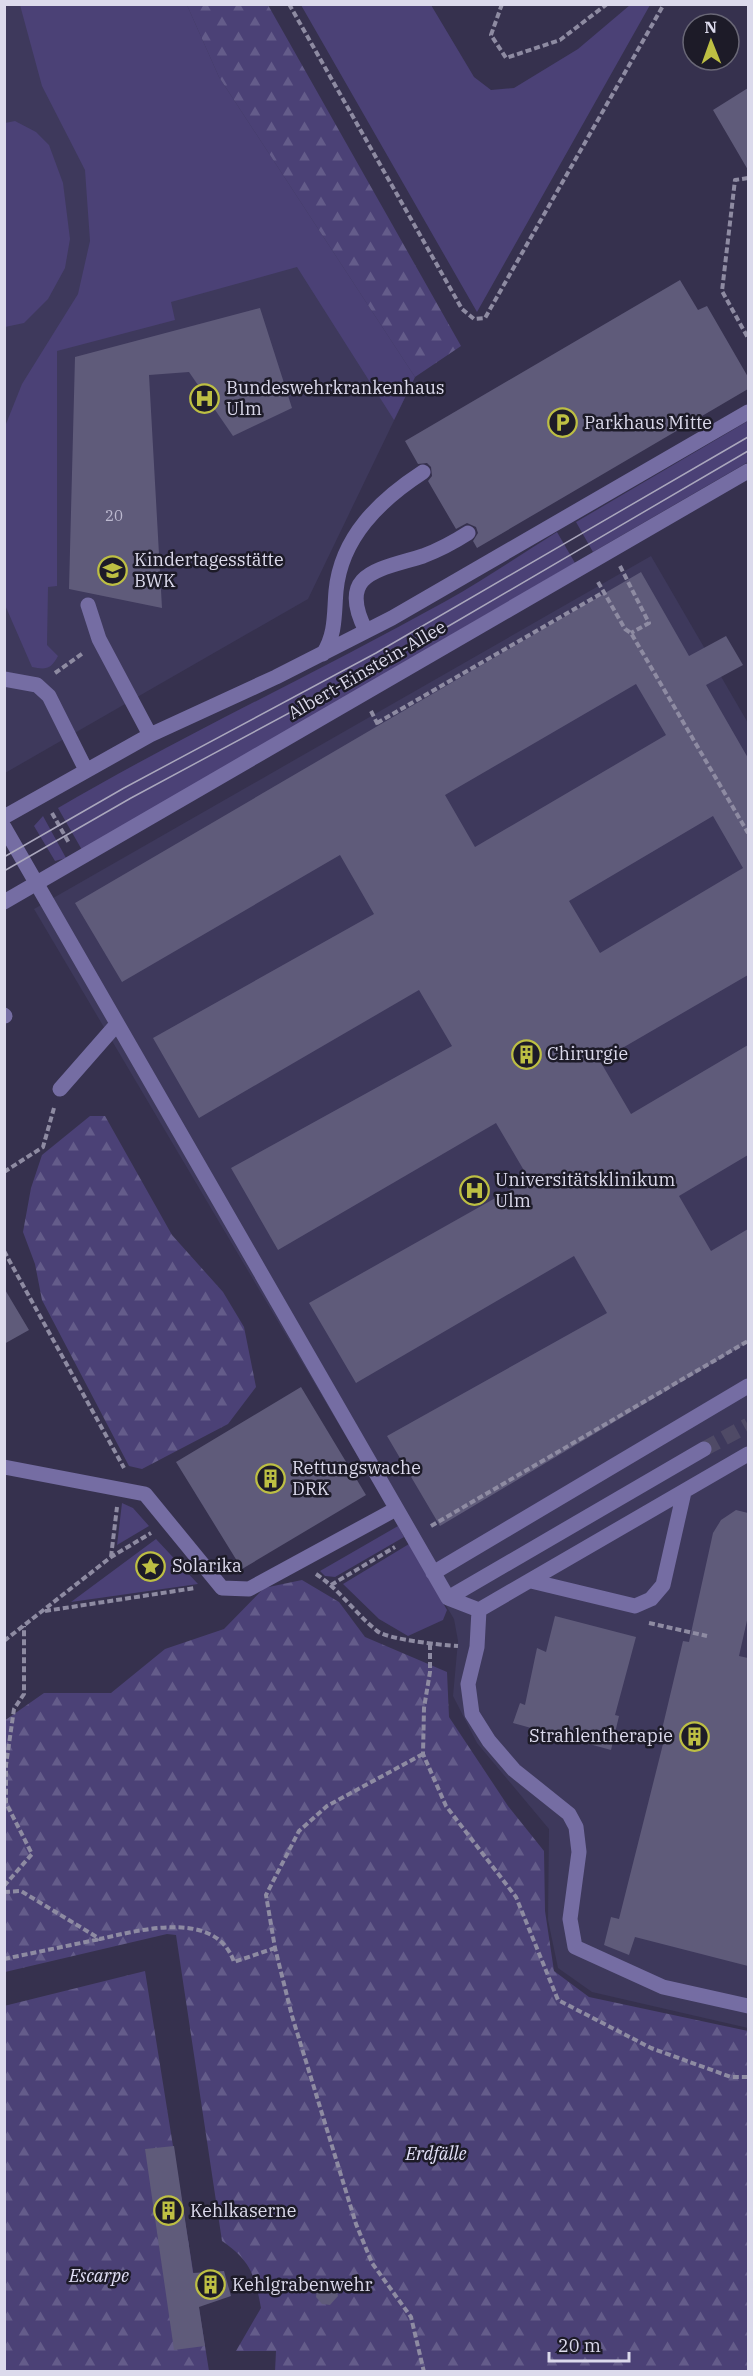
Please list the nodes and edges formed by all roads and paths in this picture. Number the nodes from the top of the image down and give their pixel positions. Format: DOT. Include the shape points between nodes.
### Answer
graph roads {
  1 [pos="289,4"];
  2 [pos="502,4"];
  3 [pos="607,4"];
  4 [pos="664,4"];
  5 [pos="748,178"];
  6 [pos="748,338"];
  7 [pos="748,412"];
  8 [pos="748,471"];
  9 [pos="423,472"];
  10 [pos="468,533"];
  11 [pos="588,564"];
  12 [pos="620,565"];
  13 [pos="604,592"];
  14 [pos="88,605"];
  15 [pos="366,631"];
  16 [pos="631,633"];
  17 [pos="99,639"];
  18 [pos="323,654"];
  19 [pos="4,679"];
  20 [pos="37,685"];
  21 [pos="373,716"];
  22 [pos="150,735"];
  23 [pos="86,770"];
  24 [pos="42,795"];
  25 [pos="4,817"];
  26 [pos="4,827"];
  27 [pos="748,833"];
  28 [pos="78,860"];
  29 [pos="37,884"];
  30 [pos="4,902"];
  31 [pos="117,1024"];
  32 [pos="60,1089"];
  33 [pos="4,1172"];
  34 [pos="5,1251"];
  35 [pos="748,1341"];
  36 [pos="748,1386"];
  37 [pos="704,1449"];
  38 [pos="748,1454"];
  39 [pos="4,1467"];
  40 [pos="120,1489"];
  41 [pos="684,1492"];
  42 [pos="396,1509"];
  43 [pos="168,1523"];
  44 [pos="436,1523"];
  45 [pos="412,1537"];
  46 [pos="111,1557"];
  47 [pos="434,1573"];
  48 [pos="318,1575"];
  49 [pos="531,1581"];
  50 [pos="219,1585"];
  51 [pos="331,1585"];
  52 [pos="448,1598"];
  53 [pos="635,1606"];
  54 [pos="479,1610"];
  55 [pos="45,1611"];
  56 [pos="24,1626"];
  57 [pos="707,1636"];
  58 [pos="4,1641"];
  59 [pos="423,1754"];
  60 [pos="4,1886"];
  61 [pos="4,1892"];
  62 [pos="100,1939"];
  63 [pos="275,1947"];
  64 [pos="4,1959"];
  65 [pos="748,2006"];
  66 [pos="748,2077"];
  67 [pos="423,2372"];
  1 -- 4 [label="path" via="462,309 474,319 485,318"];
  2 -- 3 [label="path" via="491,35 506,58 560,40"];
  5 -- 6 [label="path" via="735,180 722,291"];
  7 -- 15 [label="street, Albert-Einstein-Allee"];
  8 -- 11 [label="street, Albert-Einstein-Allee"];
  9 -- 18 [label="street" via="385,499 354,538 339,570 332,635"];
  10 -- 15 [label="street" via="434,552 378,569 363,578 356,604"];
  11 -- 13 [label="path"];
  11 -- 28 [label="street, Albert-Einstein-Allee"];
  12 -- 16 [label="path" via="649,623"];
  13 -- 16 [label="path"];
  13 -- 21 [label="path" via="378,725"];
  14 -- 17 [label="street"];
  15 -- 18 [label="street, Albert-Einstein-Allee"];
  16 -- 27 [label="path"];
  17 -- 20 [label="path"];
  17 -- 22 [label="street"];
  18 -- 22 [label="street, Albert-Einstein-Allee"];
  19 -- 20 [label="street"];
  20 -- 23 [label="street" via="49,696"];
  22 -- 23 [label="street, Albert-Einstein-Allee"];
  23 -- 24 [label="street, Albert-Einstein-Allee"];
  24 -- 25 [label="street, Albert-Einstein-Allee"];
  24 -- 28 [label="path"];
  26 -- 29 [label="street"];
  28 -- 29 [label="street, Albert-Einstein-Allee"];
  29 -- 30 [label="street, Albert-Einstein-Allee"];
  29 -- 31 [label="street"];
  31 -- 32 [label="street"];
  31 -- 42 [label="street"];
  32 -- 33 [label="path" via="43,1147"];
  34 -- 40 [label="path" via="125,1470"];
  35 -- 44 [label="path"];
  36 -- 47 [label="street"];
  37 -- 52 [label="street"];
  38 -- 41 [label="street"];
  39 -- 40 [label="street"];
  40 -- 43 [label="street" via="146,1494"];
  40 -- 46 [label="path"];
  41 -- 49 [label="street"];
  41 -- 53 [label="street" via="663,1585 651,1599"];
  42 -- 45 [label="street"];
  42 -- 50 [label="street" via="249,1589"];
  43 -- 46 [label="path"];
  43 -- 50 [label="street"];
  45 -- 47 [label="street"];
  45 -- 51 [label="path"];
  46 -- 55 [label="path"];
  47 -- 52 [label="street"];
  48 -- 51 [label="path"];
  49 -- 53 [label="street"];
  49 -- 54 [label="street"];
  50 -- 55 [label="path"];
  51 -- 59 [label="path" via="379,1632 430,1644"];
  52 -- 54 [label="street"];
  53 -- 57 [label="path" via="641,1621"];
  54 -- 65 [label="street" via="477,1647 468,1684 472,1714 514,1770 569,1814 576,1827 579,1852 570,1919 575,1947 663,1987"];
  55 -- 56 [label="path"];
  56 -- 58 [label="path"];
  56 -- 60 [label="path" via="24,1694 14,1709 6,1765 6,1803 32,1854"];
  59 -- 63 [label="path" via="327,1806 299,1830 266,1895"];
  59 -- 66 [label="path" via="446,1806 516,1897 558,2000 651,2048 731,2077"];
  61 -- 62 [label="path" via="21,1891"];
  62 -- 63 [label="path" via="154,1927 206,1931 229,1948 234,1962"];
  62 -- 64 [label="path"];
  63 -- 67 [label="path" via="292,2016 356,2224 372,2264 411,2317"];
}
